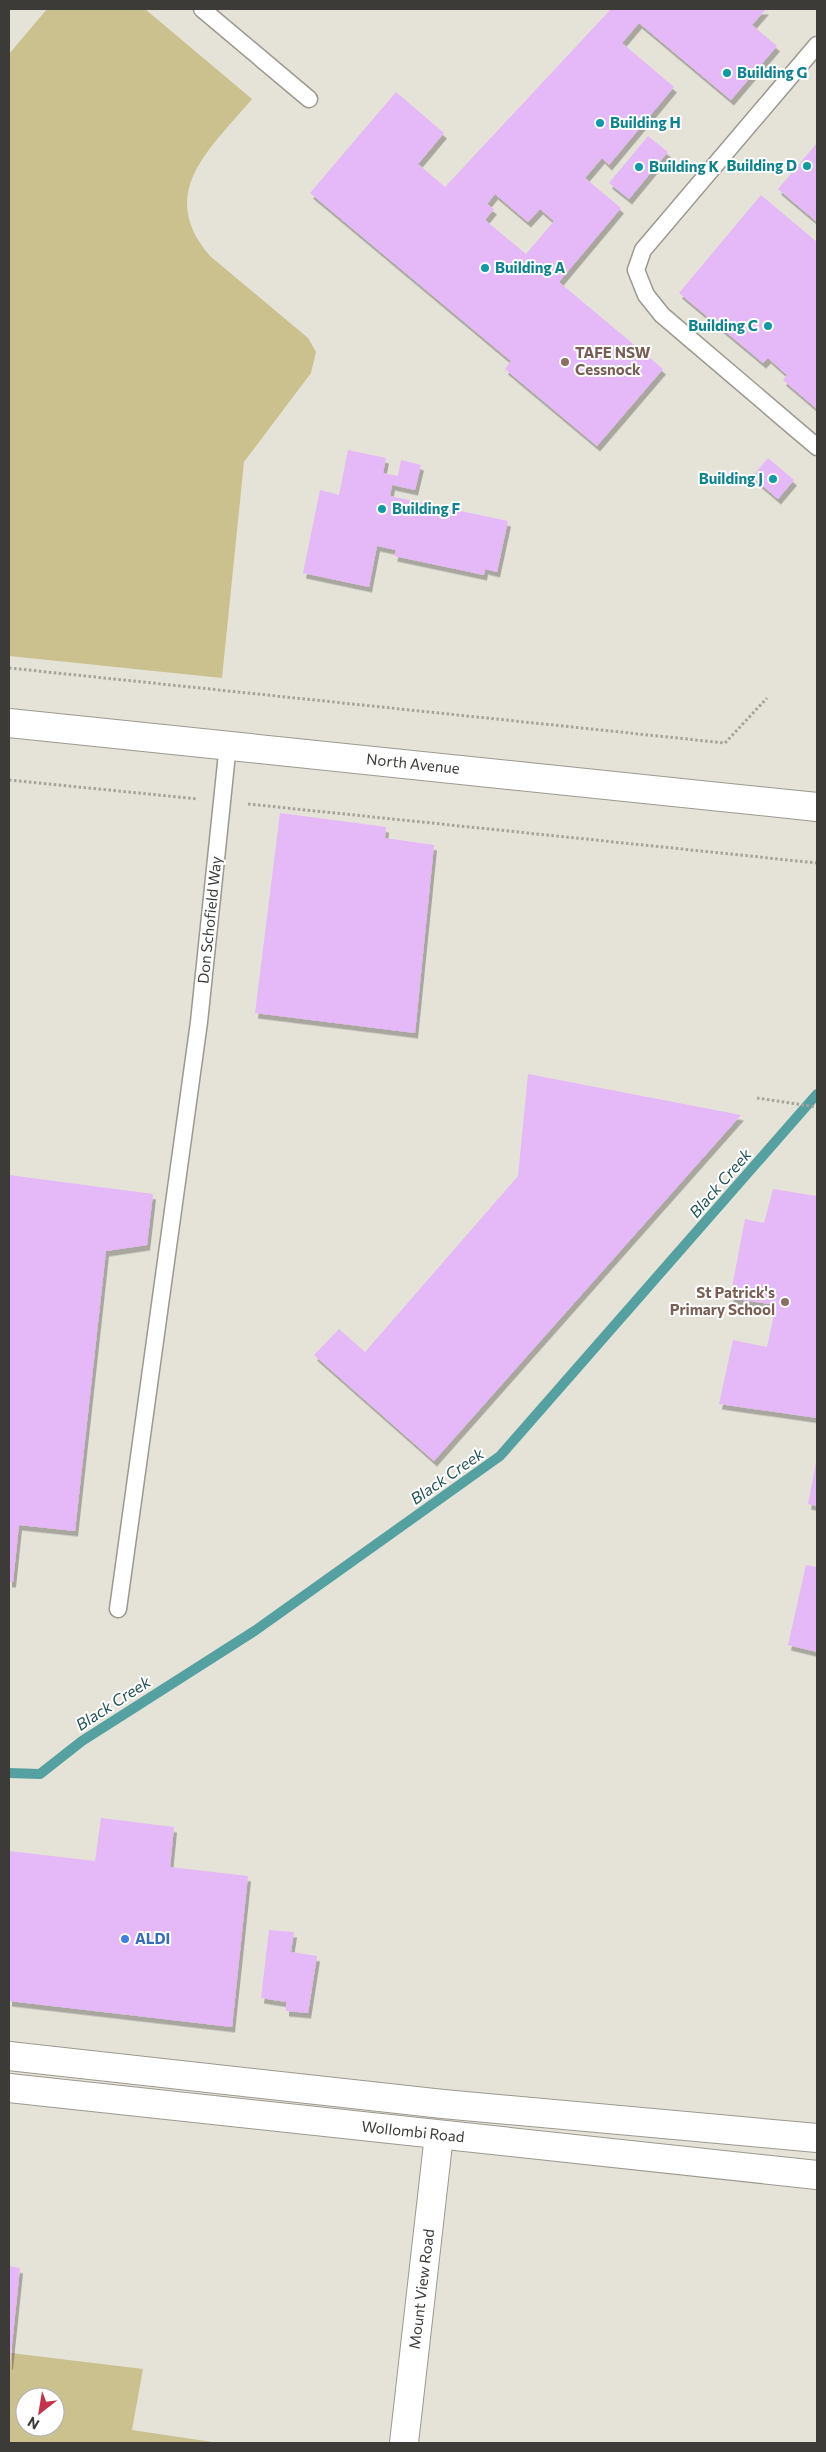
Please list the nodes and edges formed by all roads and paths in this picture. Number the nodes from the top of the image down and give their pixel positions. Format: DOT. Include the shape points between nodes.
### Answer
graph roads {
  1 [pos="202,9"];
  2 [pos="817,45"];
  3 [pos="309,99"];
  4 [pos="817,447"];
  5 [pos="9,668"];
  6 [pos="767,698"];
  7 [pos="9,722"];
  8 [pos="228,744"];
  9 [pos="9,780"];
  10 [pos="223,802"];
  11 [pos="817,807"];
  12 [pos="817,863"];
  13 [pos="757,1098"];
  14 [pos="817,1107"];
  15 [pos="118,1609"];
  16 [pos="9,2056"];
  17 [pos="280,2087"];
  18 [pos="9,2088"];
  19 [pos="592,2118"];
  20 [pos="439,2135"];
  21 [pos="817,2138"];
  22 [pos="817,2175"];
  23 [pos="404,2443"];
  1 -- 3 [label="lane"];
  2 -- 4 [label="lane" via="643,250 636,270 646,296 662,315"];
  5 -- 6 [label="path" via="724,743"];
  7 -- 8 [label="main road, North Avenue"];
  8 -- 10 [label="lane, Don Schofield Way"];
  8 -- 11 [label="main road, North Avenue"];
  9 -- 10 [label="path"];
  10 -- 12 [label="path"];
  10 -- 15 [label="lane, Don Schofield Way" via="199,1022"];
  13 -- 14 [label="path"];
  16 -- 17 [label="main road, Wollombi Road"];
  17 -- 19 [label="main road, Wollombi Road"];
  17 -- 20 [label="main road" via="319,2101 410,2113"];
  18 -- 20 [label="main road, Wollombi Road"];
  19 -- 20 [label="main road" via="556,2128 470,2119"];
  19 -- 21 [label="main road, Wollombi Road"];
  20 -- 22 [label="main road, Wollombi Road"];
  20 -- 23 [label="main road, Mount View Road"];
}
